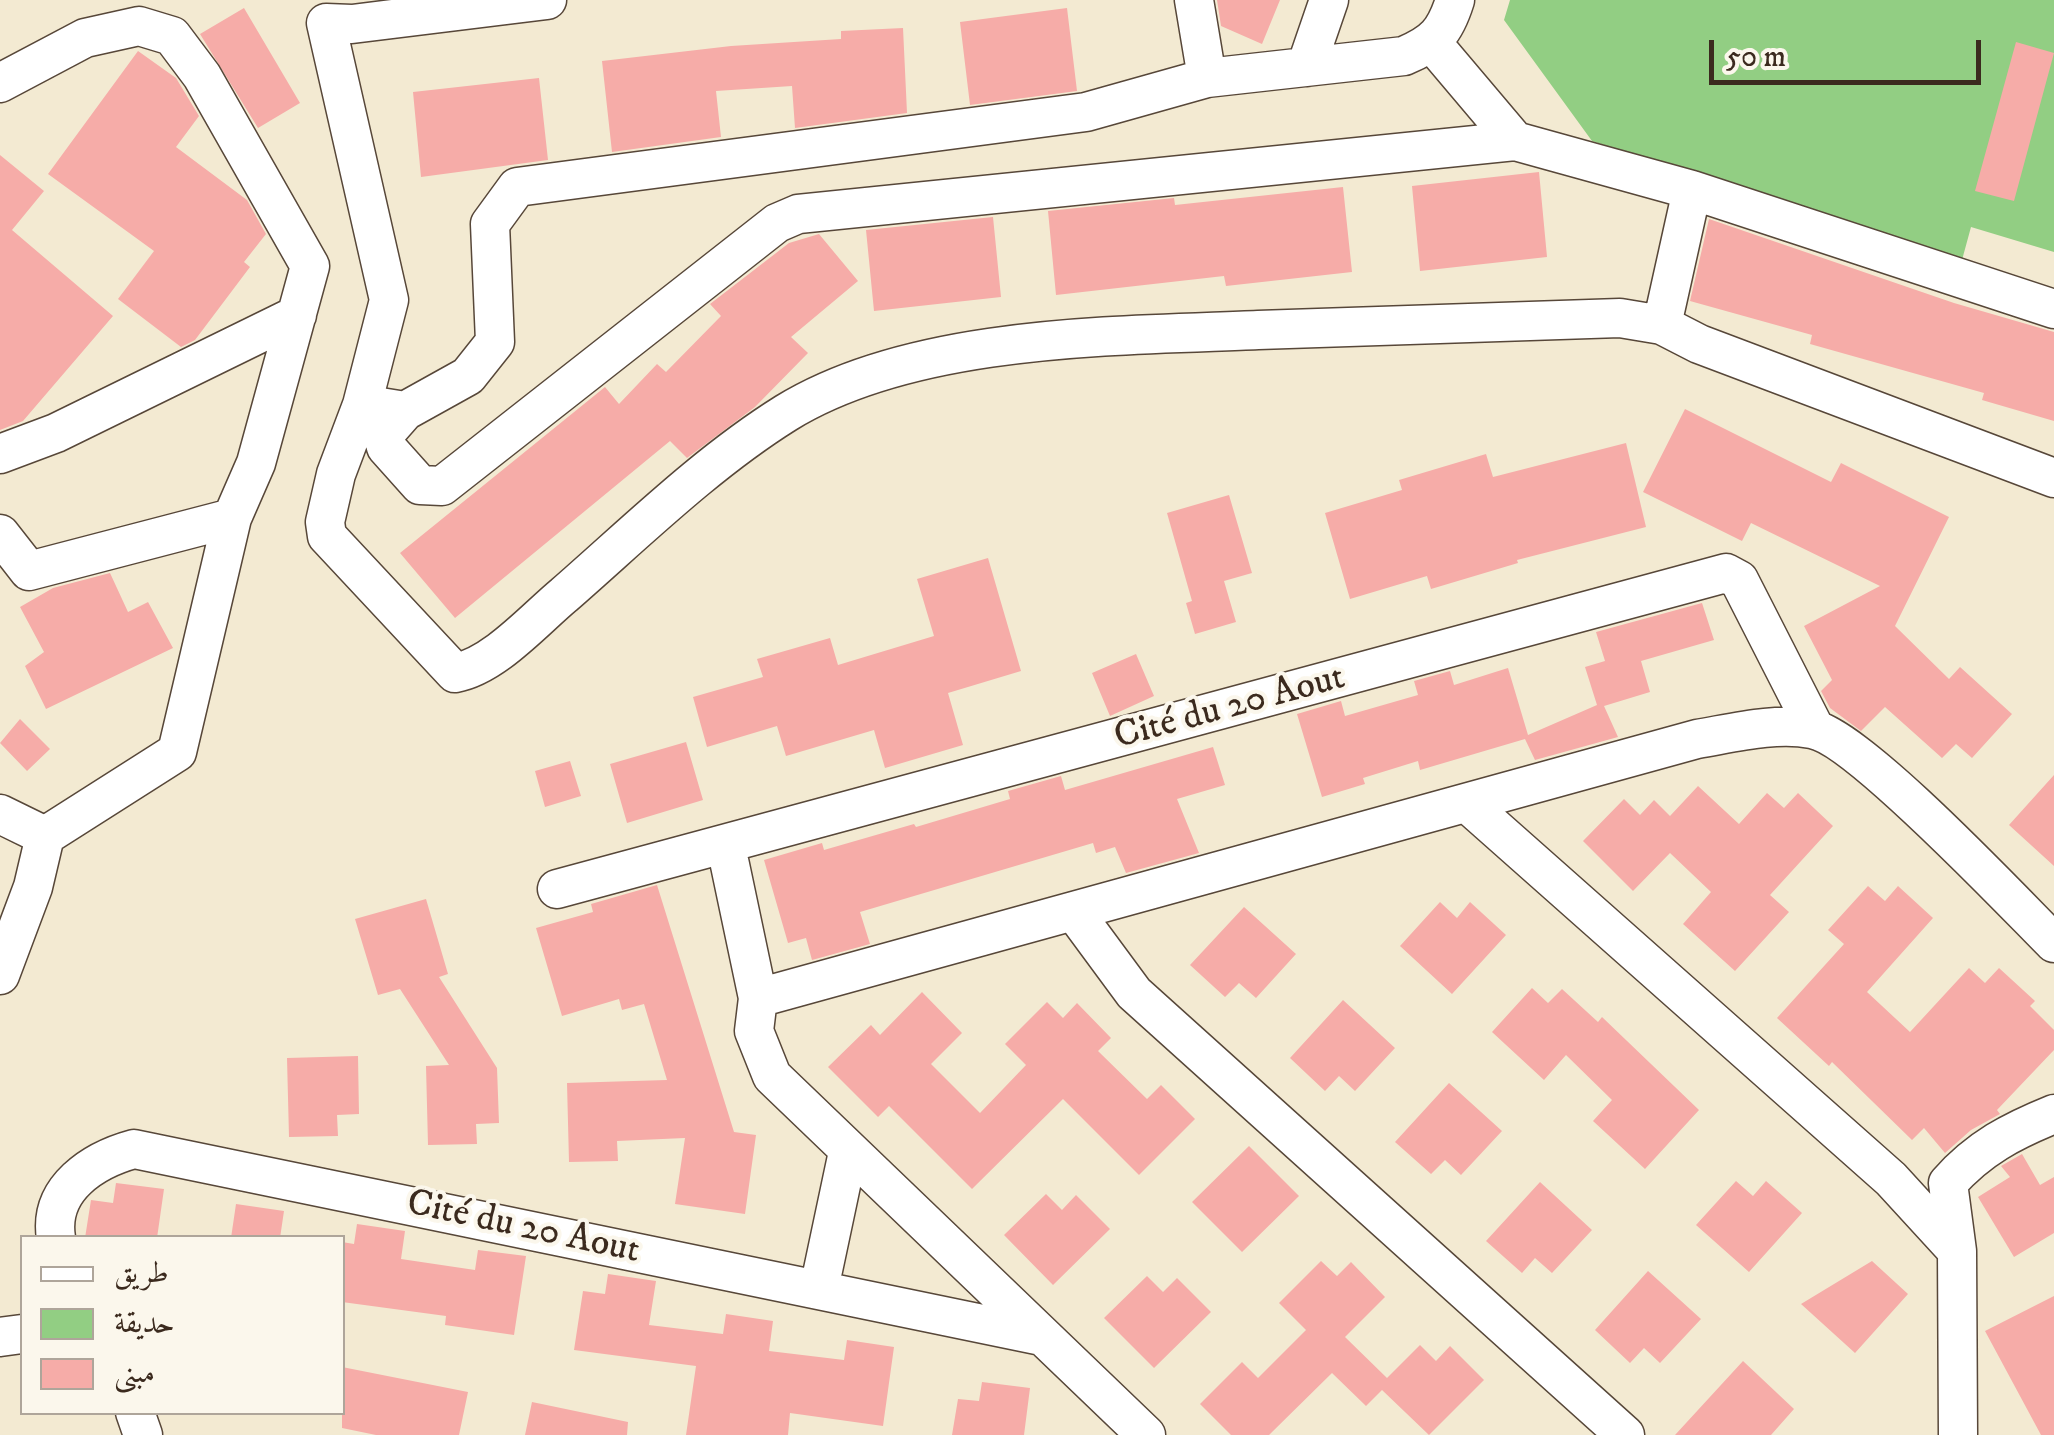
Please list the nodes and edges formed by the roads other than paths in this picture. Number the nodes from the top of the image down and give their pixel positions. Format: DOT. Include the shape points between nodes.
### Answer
graph roads {
  1 [pos="547,0"];
  2 [pos="1194,0"];
  3 [pos="1329,0"];
  4 [pos="1455,0"];
  5 [pos="1432,44"];
  6 [pos="1306,66"];
  7 [pos="1206,78"];
  8 [pos="0,83"];
  9 [pos="1515,141"];
  10 [pos="1692,190"];
  11 [pos="2054,309"];
  12 [pos="298,315"];
  13 [pos="1662,325"];
  14 [pos="362,405"];
  15 [pos="405,410"];
  16 [pos="0,454"];
  17 [pos="2054,478"];
  18 [pos="232,518"];
  19 [pos="0,534"];
  20 [pos="1815,729"];
  21 [pos="1469,805"];
  22 [pos="0,814"];
  23 [pos="45,836"];
  24 [pos="726,846"];
  25 [pos="557,889"];
  26 [pos="1075,913"];
  27 [pos="2054,943"];
  28 [pos="0,975"];
  29 [pos="758,998"];
  30 [pos="2054,1114"];
  31 [pos="848,1152"];
  32 [pos="55,1235"];
  33 [pos="1957,1252"];
  34 [pos="818,1289"];
  35 [pos="1040,1336"];
  36 [pos="1146,1435"];
  37 [pos="1625,1435"];
  38 [pos="1958,1435"];
  1 -- 14 [label="street" via="326,23 388,300"];
  2 -- 7 [label="street"];
  3 -- 6 [label="street"];
  4 -- 5 [label="street"];
  5 -- 6 [label="street" via="1404,56"];
  5 -- 9 [label="street"];
  6 -- 7 [label="street"];
  7 -- 15 [label="street" via="1086,112 517,187 490,224 495,342 468,376"];
  8 -- 12 [label="street" via="86,38 139,26 172,36 202,76 310,266"];
  9 -- 10 [label="street"];
  9 -- 15 [label="street" via="798,214 777,223 442,486 420,485 386,447 388,425"];
  10 -- 11 [label="street"];
  10 -- 13 [label="street"];
  12 -- 16 [label="street"];
  12 -- 18 [label="street" via="256,463"];
  13 -- 14 [label="street" via="1620,318 1170,334 915,361 786,414 683,492 513,638 454,673 326,536 336,474"];
  13 -- 17 [label="street"];
  14 -- 15 [label="street"];
  18 -- 19 [label="street" via="29,571"];
  18 -- 23 [label="street" via="178,752"];
  20 -- 21 [label="street" via="1697,739"];
  20 -- 24 [label="street, Cité du 20 Aout" via="1738,580 1726,573"];
  20 -- 27 [label="street, Cité du 20 Aout" via="1889,780"];
  21 -- 26 [label="street"];
  21 -- 33 [label="street" via="1891,1178"];
  22 -- 23 [label="street"];
  23 -- 28 [label="street"];
  24 -- 25 [label="street, Cité du 20 Aout"];
  24 -- 29 [label="street"];
  26 -- 29 [label="street"];
  26 -- 37 [label="street" via="1134,993"];
  29 -- 31 [label="street" via="754,1031 772,1076"];
  30 -- 33 [label="street" via="1972,1156 1948,1182"];
  31 -- 34 [label="street"];
  31 -- 35 [label="street"];
  32 -- 34 [label="street, Cité du 20 Aout" via="68,1185 102,1158 134,1149"];
  33 -- 38 [label="street"];
  34 -- 35 [label="street, Cité du 20 Aout"];
  35 -- 36 [label="street"];
}
